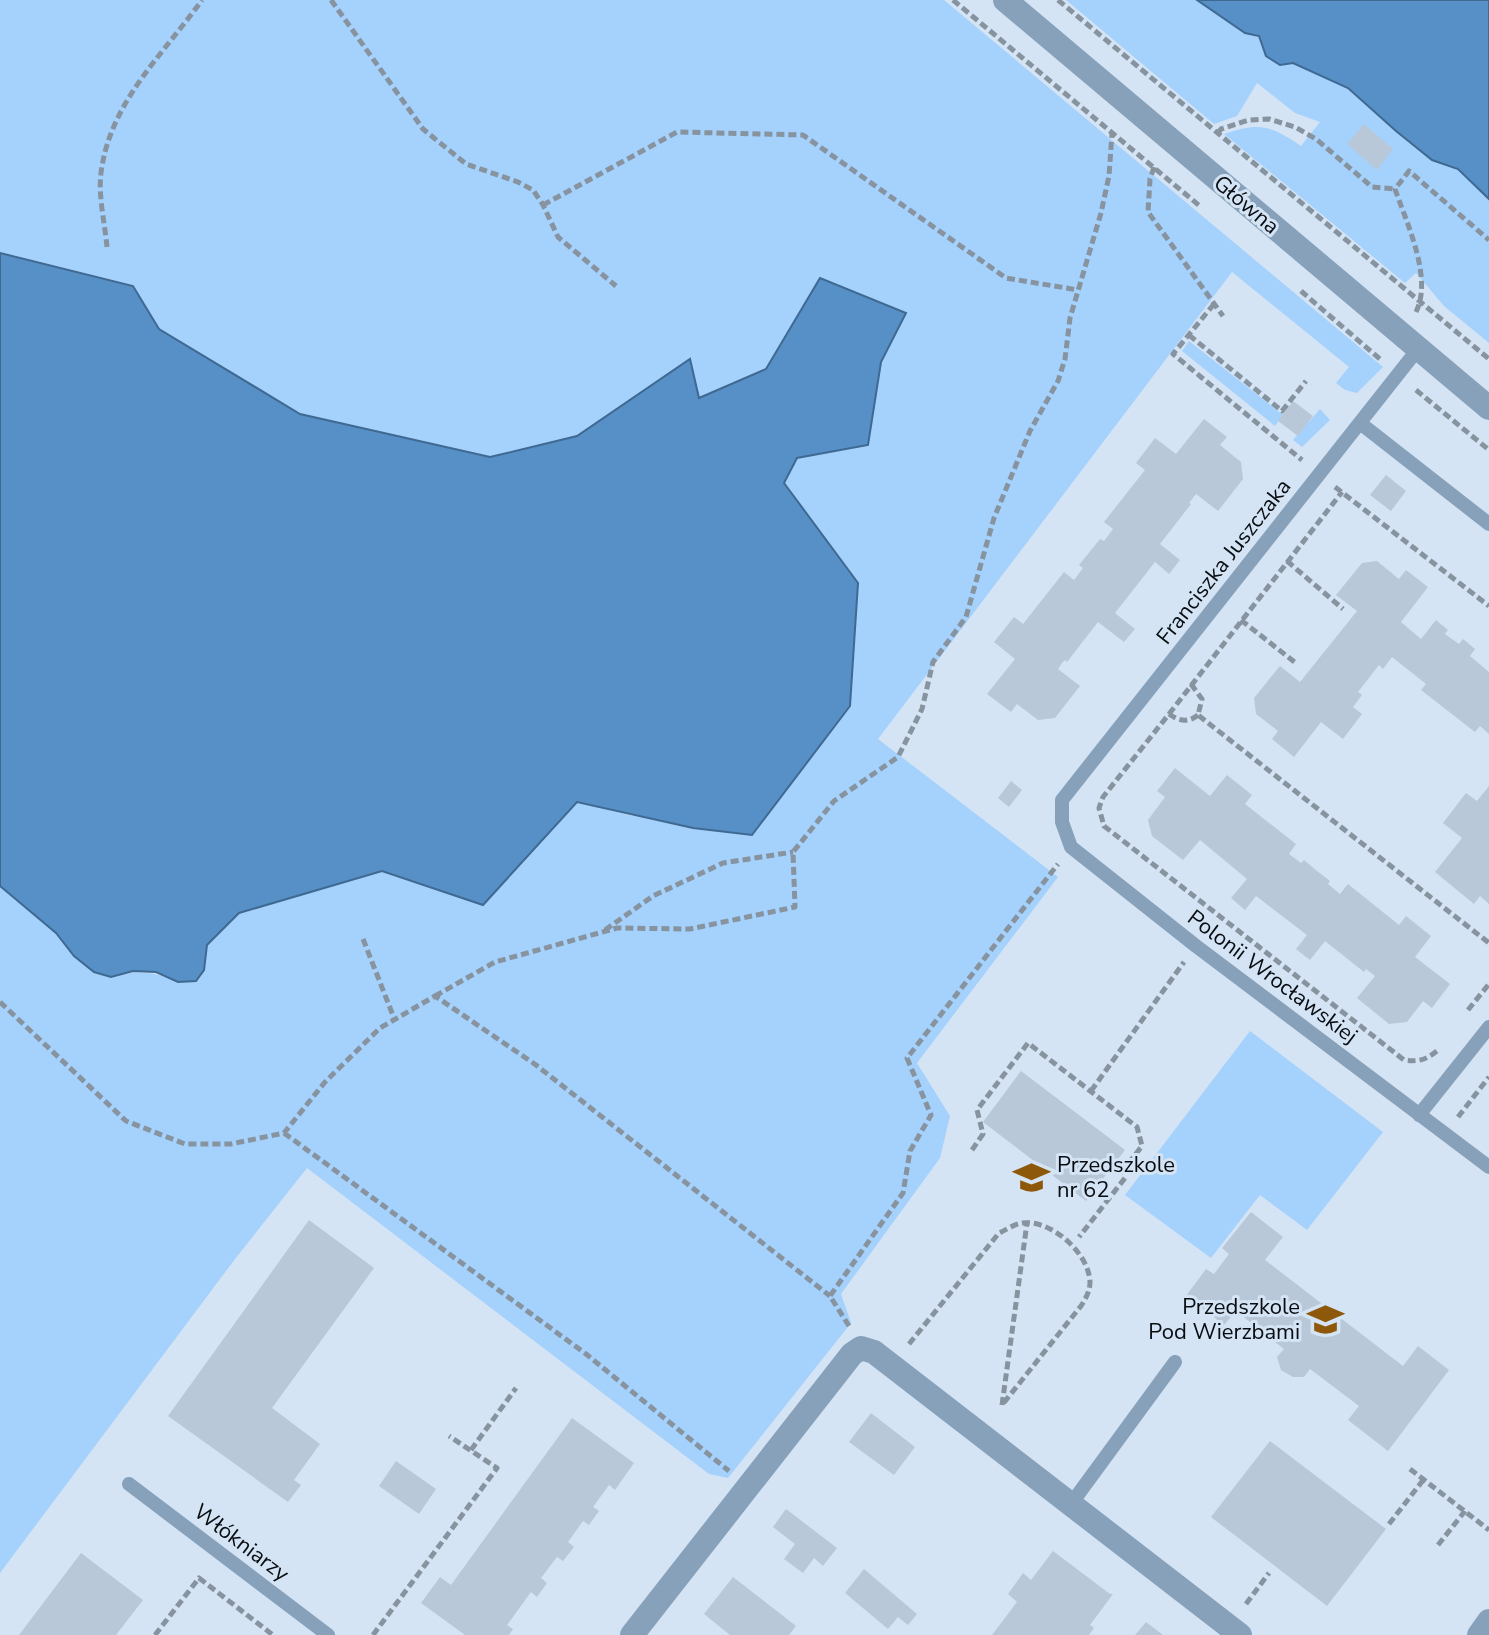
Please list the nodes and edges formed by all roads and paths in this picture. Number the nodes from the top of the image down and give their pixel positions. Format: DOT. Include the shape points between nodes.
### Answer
graph roads {
  1 [pos="202,0"];
  2 [pos="331,0"];
  3 [pos="953,0"];
  4 [pos="1005,0"];
  5 [pos="1058,0"];
  6 [pos="1112,133"];
  7 [pos="1218,133"];
  8 [pos="1209,138"];
  9 [pos="1154,167"];
  10 [pos="1395,189"];
  11 [pos="543,205"];
  12 [pos="1202,208"];
  13 [pos="1489,240"];
  14 [pos="107,247"];
  15 [pos="616,286"];
  16 [pos="1297,288"];
  17 [pos="1078,290"];
  18 [pos="1420,302"];
  19 [pos="1415,312"];
  20 [pos="1223,316"];
  21 [pos="1189,335"];
  22 [pos="1418,349"];
  23 [pos="1489,359"];
  24 [pos="1398,375"];
  25 [pos="1306,381"];
  26 [pos="1489,408"];
  27 [pos="1360,423"];
  28 [pos="1489,450"];
  29 [pos="1342,492"];
  30 [pos="1489,524"];
  31 [pos="1287,561"];
  32 [pos="1343,609"];
  33 [pos="1241,620"];
  34 [pos="1297,664"];
  35 [pos="1191,684"];
  36 [pos="1169,714"];
  37 [pos="1198,715"];
  38 [pos="1071,847"];
  39 [pos="793,852"];
  40 [pos="600,933"];
  41 [pos="363,939"];
  42 [pos="1489,943"];
  43 [pos="1179,969"];
  44 [pos="1489,984"];
  45 [pos="435,996"];
  46 [pos="0,1002"];
  47 [pos="1463,1017"];
  48 [pos="394,1018"];
  49 [pos="1489,1027"];
  50 [pos="1446,1040"];
  51 [pos="1489,1077"];
  52 [pos="1091,1091"];
  53 [pos="1419,1115"];
  54 [pos="284,1133"];
  55 [pos="1446,1134"];
  56 [pos="972,1150"];
  57 [pos="1489,1167"];
  58 [pos="1027,1223"];
  59 [pos="1079,1237"];
  60 [pos="830,1296"];
  61 [pos="861,1348"];
  62 [pos="903,1350"];
  63 [pos="1175,1362"];
  64 [pos="516,1388"];
  65 [pos="1002,1405"];
  66 [pos="996,1413"];
  67 [pos="449,1436"];
  68 [pos="471,1450"];
  69 [pos="1410,1469"];
  70 [pos="1424,1479"];
  71 [pos="129,1484"];
  72 [pos="748,1487"];
  73 [pos="1071,1504"];
  74 [pos="1465,1511"];
  75 [pos="1389,1524"];
  76 [pos="1489,1530"];
  77 [pos="1438,1545"];
  78 [pos="1269,1573"];
  79 [pos="1489,1621"];
  80 [pos="1241,1623"];
  81 [pos="637,1633"];
  82 [pos="155,1635"];
  83 [pos="273,1635"];
  84 [pos="328,1635"];
  85 [pos="373,1635"];
  86 [pos="1479,1635"];
  1 -- 14 [label="path" via="125,99 111,127 100,176"];
  2 -- 11 [label="path" via="423,129 466,164 533,190"];
  3 -- 6 [label="path"];
  4 -- 22 [label="street, Główna"];
  5 -- 7 [label="path"];
  6 -- 9 [label="path"];
  6 -- 17 [label="path" via="1104,201"];
  7 -- 8 [label="path"];
  7 -- 10 [label="path" via="1249,120 1282,123 1316,139 1372,187"];
  7 -- 18 [label="path"];
  9 -- 12 [label="path"];
  9 -- 20 [label="path" via="1148,212"];
  10 -- 13 [label="path" via="1409,171"];
  10 -- 18 [label="path" via="1422,278"];
  11 -- 15 [label="path" via="558,237"];
  11 -- 17 [label="path" via="677,132 803,135 1006,278"];
  16 -- 24 [label="path"];
  17 -- 39 [label="path" via="1058,381 1030,431 994,518 966,617 933,662 922,709 898,757 834,801"];
  18 -- 19 [label="path"];
  18 -- 23 [label="path"];
  21 -- 25 [label="path" via="1282,411"];
  22 -- 24 [label="lane, Franciszka Juszczaka"];
  22 -- 26 [label="street, Główna"];
  24 -- 27 [label="lane, Franciszka Juszczaka"];
  24 -- 28 [label="path"];
  27 -- 30 [label="lane"];
  27 -- 38 [label="lane, Franciszka Juszczaka" via="1062,800 1062,822"];
  29 -- 31 [label="path"];
  31 -- 32 [label="path"];
  31 -- 33 [label="path"];
  33 -- 34 [label="path"];
  33 -- 35 [label="path"];
  35 -- 36 [label="path"];
  35 -- 37 [label="path" via="1202,699"];
  36 -- 37 [label="path" via="1180,720"];
  36 -- 50 [label="path" via="1103,797 1099,808 1104,826 1404,1060 1428,1058"];
  37 -- 42 [label="path"];
  38 -- 53 [label="lane, Polonii Wrocławskiej"];
  38 -- 60 [label="path" via="907,1058 931,1115 910,1151 903,1193"];
  39 -- 40 [label="path" via="723,863 653,896"];
  39 -- 40 [label="path" via="795,907 690,929 617,928"];
  40 -- 45 [label="path" via="495,962"];
  41 -- 48 [label="path"];
  43 -- 52 [label="path"];
  44 -- 47 [label="path"];
  45 -- 48 [label="path"];
  45 -- 60 [label="path" via="536,1065"];
  46 -- 54 [label="path" via="126,1121 185,1144 231,1144"];
  48 -- 54 [label="path" via="325,1082"];
  49 -- 53 [label="lane"];
  51 -- 55 [label="path"];
  52 -- 56 [label="path" via="1028,1043 977,1110 983,1134"];
  52 -- 59 [label="path" via="1137,1127 1142,1146 1124,1169 1125,1178"];
  53 -- 55 [label="lane, Polonii Wrocławskiej"];
  54 -- 72 [label="path" via="586,1354"];
  55 -- 57 [label="lane, Polonii Wrocławskiej"];
  58 -- 62 [label="path" via="999,1233"];
  58 -- 65 [label="path"];
  58 -- 65 [label="path" via="1045,1226 1079,1252 1089,1271 1089,1292"];
  60 -- 61 [label="path"];
  61 -- 72 [label="street"];
  61 -- 73 [label="street" via="874,1352"];
  63 -- 73 [label="lane"];
  64 -- 68 [label="path"];
  65 -- 66 [label="path"];
  67 -- 68 [label="path"];
  68 -- 85 [label="path" via="497,1468"];
  69 -- 70 [label="path"];
  70 -- 74 [label="path"];
  70 -- 75 [label="path"];
  71 -- 84 [label="lane, Włókniarzy"];
  72 -- 81 [label="street"];
  73 -- 80 [label="street"];
  74 -- 76 [label="path"];
  74 -- 77 [label="path"];
  78 -- 80 [label="path"];
  79 -- 86 [label="street"];
  82 -- 83 [label="path" via="199,1578"];
}
